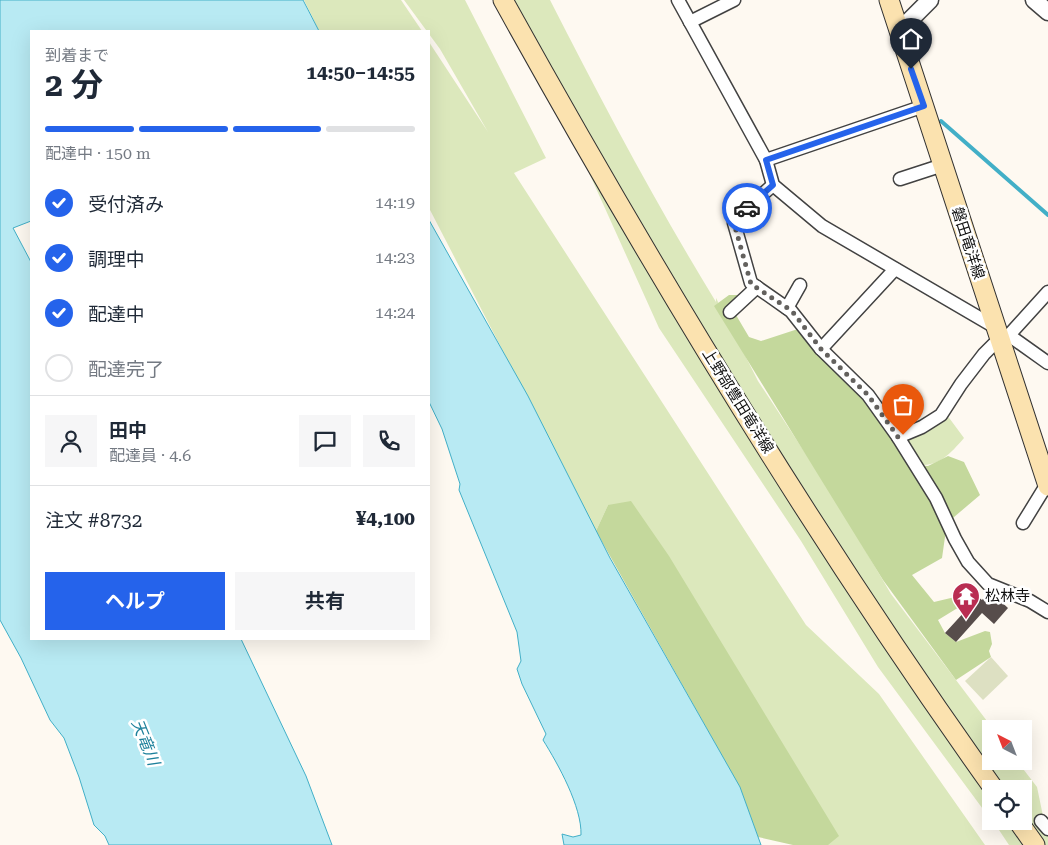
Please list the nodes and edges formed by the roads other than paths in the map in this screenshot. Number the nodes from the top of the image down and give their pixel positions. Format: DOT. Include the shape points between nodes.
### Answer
graph roads {
  1 [pos="503,0"];
  2 [pos="678,0"];
  3 [pos="734,0"];
  4 [pos="889,0"];
  5 [pos="930,0"];
  6 [pos="1034,0"];
  7 [pos="1048,12"];
  8 [pos="690,22"];
  9 [pos="899,31"];
  10 [pos="924,106"];
  11 [pos="766,160"];
  12 [pos="942,165"];
  13 [pos="900,179"];
  14 [pos="773,185"];
  15 [pos="895,269"];
  16 [pos="800,285"];
  17 [pos="757,287"];
  18 [pos="1048,292"];
  19 [pos="787,308"];
  20 [pos="730,312"];
  21 [pos="1002,336"];
  22 [pos="821,349"];
  23 [pos="1048,363"];
  24 [pos="898,437"];
  25 [pos="1048,485"];
  26 [pos="1023,523"];
  27 [pos="1048,612"];
  28 [pos="988,780"];
  29 [pos="1024,830"];
  30 [pos="1035,845"];
  1 -- 28 [label="main road, 上野部豊田竜洋線" via="651,260 768,450 885,631"];
  2 -- 8 [label="street"];
  3 -- 8 [label="street"];
  4 -- 9 [label="main road, 磐田竜洋線"];
  5 -- 9 [label="street"];
  6 -- 7 [label="street"];
  8 -- 11 [label="street"];
  9 -- 10 [label="main road, 磐田竜洋線"];
  10 -- 11 [label="street"];
  10 -- 12 [label="main road, 磐田竜洋線"];
  11 -- 14 [label="street"];
  12 -- 13 [label="street"];
  12 -- 21 [label="main road, 磐田竜洋線"];
  14 -- 15 [label="street" via="822,226"];
  14 -- 17 [label="street" via="734,223 751,284"];
  15 -- 21 [label="street"];
  15 -- 22 [label="street"];
  16 -- 19 [label="street"];
  17 -- 19 [label="street"];
  17 -- 20 [label="street"];
  18 -- 21 [label="street"];
  19 -- 22 [label="street"];
  21 -- 23 [label="street"];
  21 -- 24 [label="street" via="967,376 941,415 922,428"];
  21 -- 25 [label="main road, 磐田竜洋線"];
  22 -- 24 [label="street" via="868,395"];
  24 -- 27 [label="street" via="936,498 968,562 988,584"];
  25 -- 26 [label="street"];
  29 -- 30 [label="main road"];
}
